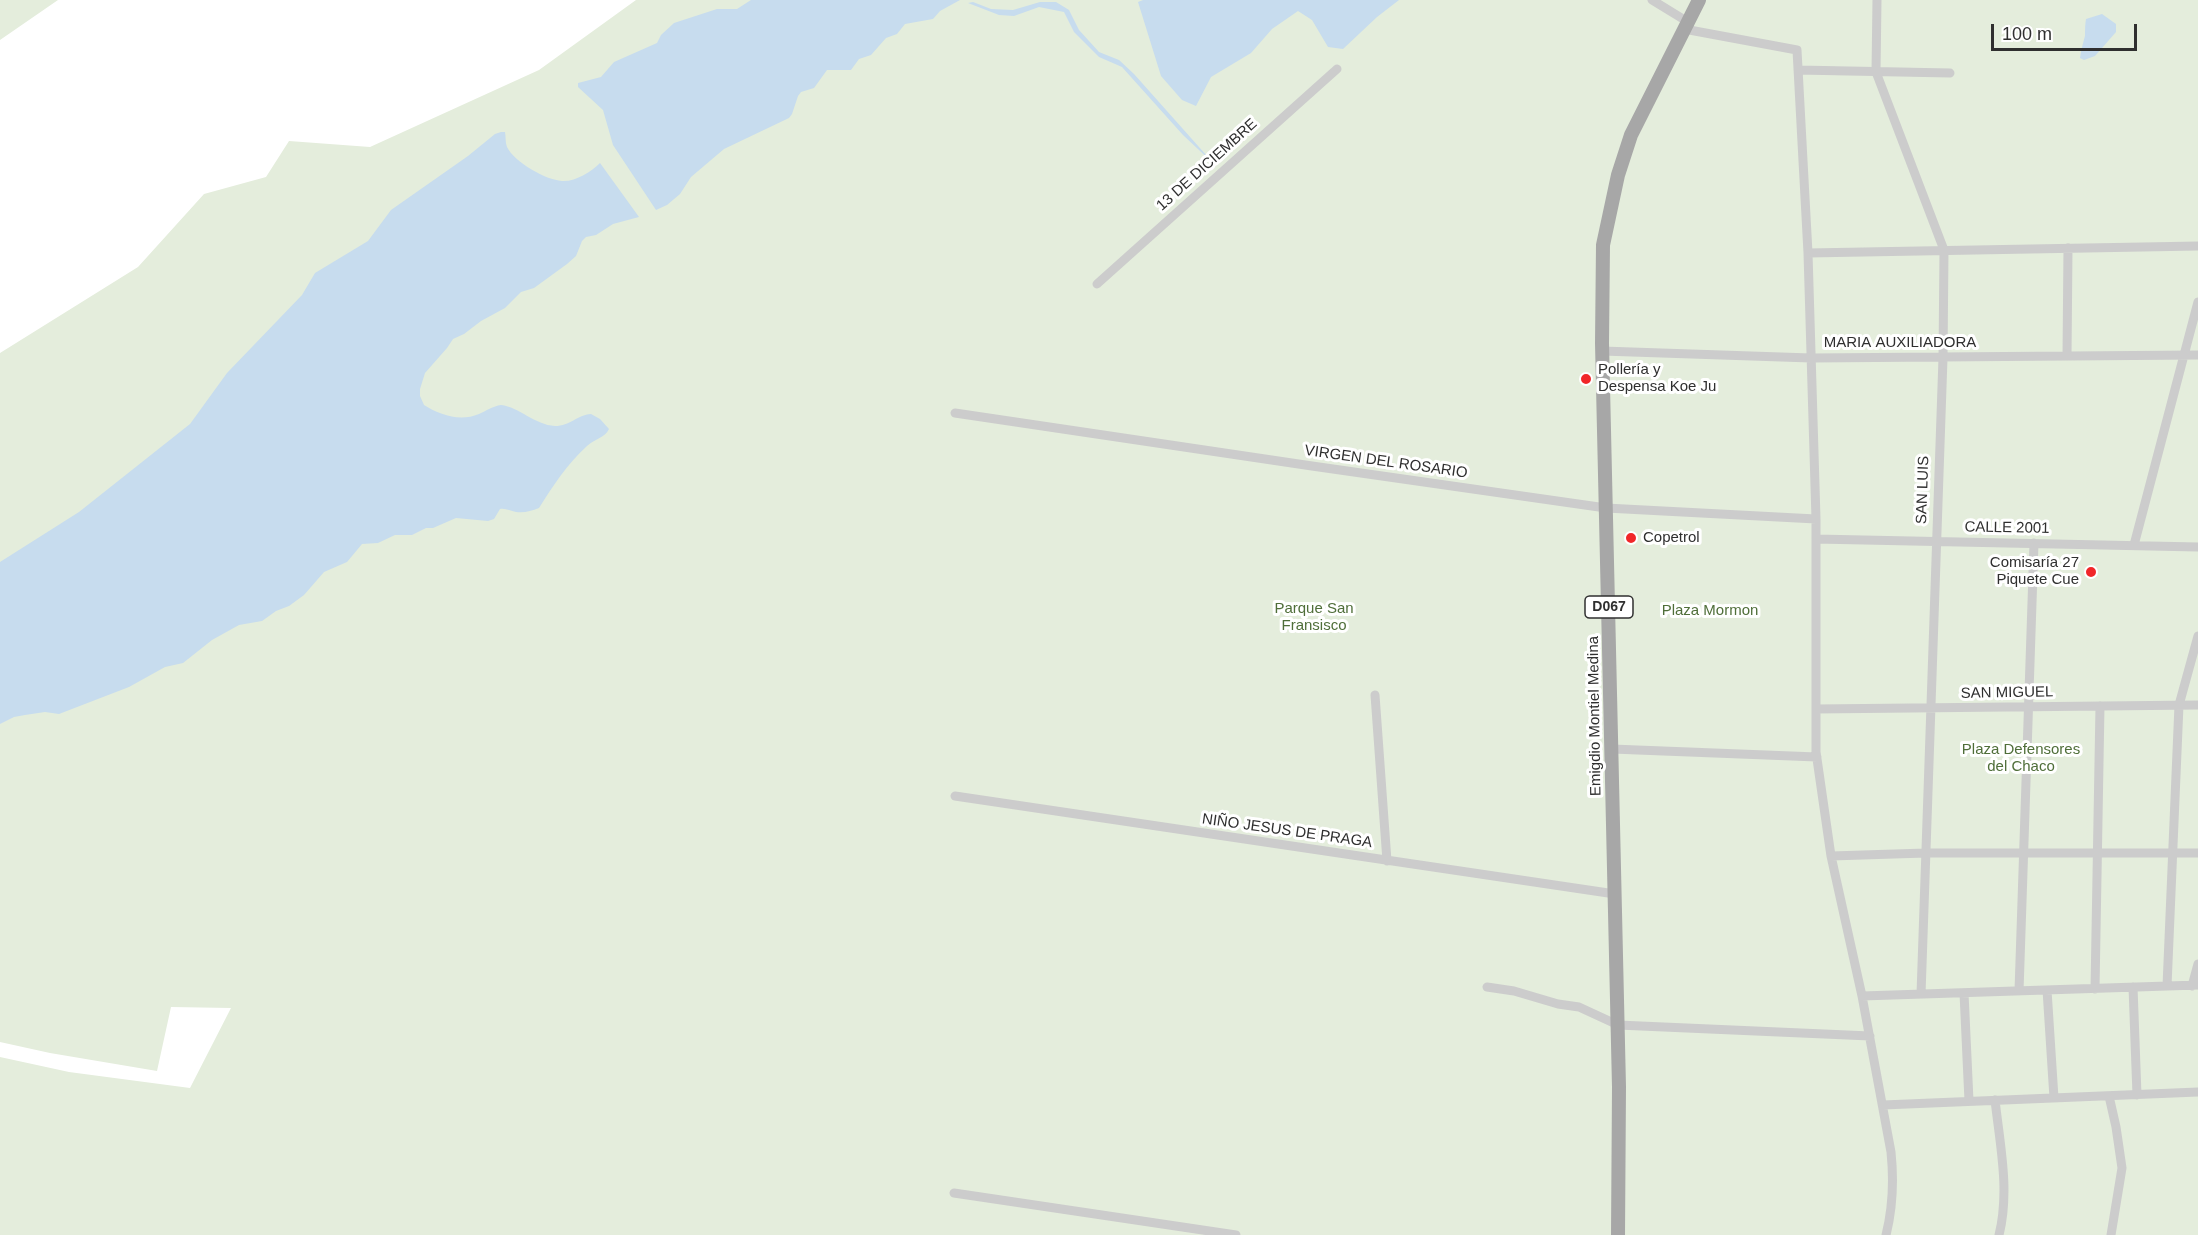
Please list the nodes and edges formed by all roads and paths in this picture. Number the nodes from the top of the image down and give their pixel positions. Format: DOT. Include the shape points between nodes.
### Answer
graph roads {
  1 [pos="1652,0"];
  2 [pos="1699,0"];
  3 [pos="1877,0"];
  4 [pos="1686,26"];
  5 [pos="1337,69"];
  6 [pos="1802,70"];
  7 [pos="1876,72"];
  8 [pos="1950,73"];
  9 [pos="2198,246"];
  10 [pos="2068,248"];
  11 [pos="1944,250"];
  12 [pos="1808,253"];
  13 [pos="1097,284"];
  14 [pos="2198,302"];
  15 [pos="1602,351"];
  16 [pos="2184,355"];
  17 [pos="2198,355"];
  18 [pos="2067,357"];
  19 [pos="1811,358"];
  20 [pos="1943,358"];
  21 [pos="955,413"];
  22 [pos="1606,508"];
  23 [pos="1816,519"];
  24 [pos="1816,539"];
  25 [pos="1937,541"];
  26 [pos="2034,543"];
  27 [pos="2134,545"];
  28 [pos="2198,547"];
  29 [pos="2198,636"];
  30 [pos="1375,695"];
  31 [pos="2179,705"];
  32 [pos="2198,705"];
  33 [pos="2100,706"];
  34 [pos="2029,707"];
  35 [pos="1931,709"];
  36 [pos="1815,710"];
  37 [pos="1612,749"];
  38 [pos="1817,757"];
  39 [pos="955,796"];
  40 [pos="1926,853"];
  41 [pos="2024,853"];
  42 [pos="2097,853"];
  43 [pos="2173,853"];
  44 [pos="2198,853"];
  45 [pos="1831,856"];
  46 [pos="1387,861"];
  47 [pos="1615,894"];
  48 [pos="2198,964"];
  49 [pos="2195,985"];
  50 [pos="2167,986"];
  51 [pos="1487,987"];
  52 [pos="2133,987"];
  53 [pos="2095,989"];
  54 [pos="2047,990"];
  55 [pos="2019,991"];
  56 [pos="1964,993"];
  57 [pos="1921,994"];
  58 [pos="1862,996"];
  59 [pos="1618,1025"];
  60 [pos="1870,1036"];
  61 [pos="2198,1092"];
  62 [pos="2137,1095"];
  63 [pos="2109,1096"];
  64 [pos="2054,1098"];
  65 [pos="1995,1100"];
  66 [pos="1970,1101"];
  67 [pos="1882,1105"];
  68 [pos="954,1193"];
  69 [pos="1236,1235"];
  70 [pos="1618,1235"];
  71 [pos="1886,1235"];
  72 [pos="1999,1235"];
  73 [pos="2111,1235"];
  1 -- 4 [label="street"];
  2 -- 4 [label="main road, Emigdio Montiel Medina / D067"];
  3 -- 7 [label="street, SAN LUIS"];
  4 -- 6 [label="street" via="1797,50"];
  4 -- 15 [label="main road, Emigdio Montiel Medina / D067" via="1631,135 1613,191 1603,245"];
  5 -- 13 [label="street, 13 DE DICIEMBRE"];
  6 -- 7 [label="street"];
  6 -- 12 [label="street"];
  7 -- 8 [label="street"];
  7 -- 11 [label="street, SAN LUIS"];
  9 -- 10 [label="street"];
  10 -- 11 [label="street"];
  10 -- 18 [label="street"];
  11 -- 12 [label="street"];
  11 -- 20 [label="street, SAN LUIS"];
  12 -- 19 [label="street"];
  14 -- 16 [label="street"];
  15 -- 19 [label="street, MARIA AUXILIADORA"];
  15 -- 22 [label="main road, Emigdio Montiel Medina / D067"];
  16 -- 17 [label="street, MARIA AUXILIADORA"];
  16 -- 18 [label="street, MARIA AUXILIADORA"];
  16 -- 27 [label="street"];
  18 -- 20 [label="street, MARIA AUXILIADORA"];
  19 -- 20 [label="street, MARIA AUXILIADORA"];
  19 -- 23 [label="street"];
  20 -- 25 [label="street, SAN LUIS"];
  21 -- 22 [label="street, VIRGEN DEL ROSARIO"];
  22 -- 23 [label="street, VIRGEN DEL ROSARIO"];
  22 -- 37 [label="main road, Emigdio Montiel Medina / D067"];
  23 -- 24 [label="street"];
  24 -- 25 [label="street, CALLE 2001"];
  24 -- 36 [label="street"];
  25 -- 26 [label="street, CALLE 2001"];
  25 -- 35 [label="street, SAN LUIS"];
  26 -- 27 [label="street, CALLE 2001"];
  26 -- 34 [label="street"];
  27 -- 28 [label="street, CALLE 2001"];
  29 -- 31 [label="street"];
  30 -- 46 [label="street"];
  31 -- 32 [label="street, SAN MIGUEL"];
  31 -- 33 [label="street, SAN MIGUEL"];
  31 -- 43 [label="street"];
  33 -- 34 [label="street, SAN MIGUEL"];
  33 -- 42 [label="street"];
  34 -- 35 [label="street, SAN MIGUEL"];
  34 -- 41 [label="street"];
  35 -- 36 [label="street, SAN MIGUEL"];
  35 -- 40 [label="street, SAN LUIS"];
  36 -- 38 [label="street"];
  37 -- 38 [label="street"];
  37 -- 47 [label="main road, Emigdio Montiel Medina / D067"];
  38 -- 45 [label="street"];
  39 -- 46 [label="street, NIÑO JESUS DE PRAGA"];
  40 -- 41 [label="street"];
  40 -- 45 [label="street"];
  40 -- 57 [label="street, SAN LUIS"];
  41 -- 42 [label="street"];
  41 -- 55 [label="street"];
  42 -- 43 [label="street"];
  42 -- 53 [label="street"];
  43 -- 44 [label="street"];
  43 -- 50 [label="street"];
  45 -- 58 [label="street"];
  46 -- 47 [label="street, NIÑO JESUS DE PRAGA"];
  47 -- 59 [label="main road, Emigdio Montiel Medina / D067"];
  48 -- 49 [label="street"];
  49 -- 50 [label="street"];
  50 -- 52 [label="street"];
  51 -- 59 [label="street" via="1579,1007"];
  52 -- 53 [label="street"];
  52 -- 62 [label="street"];
  53 -- 54 [label="street"];
  54 -- 55 [label="street"];
  54 -- 64 [label="street"];
  55 -- 56 [label="street"];
  56 -- 57 [label="street"];
  56 -- 66 [label="street"];
  57 -- 58 [label="street"];
  58 -- 60 [label="street"];
  59 -- 60 [label="street"];
  59 -- 70 [label="main road, Emigdio Montiel Medina / D067"];
  60 -- 67 [label="street"];
  61 -- 62 [label="street"];
  62 -- 63 [label="street"];
  63 -- 64 [label="street"];
  63 -- 73 [label="street" via="2122,1168"];
  64 -- 65 [label="street"];
  65 -- 66 [label="street"];
  65 -- 72 [label="street" via="2004,1184"];
  66 -- 67 [label="street"];
  67 -- 71 [label="street" via="1894,1174"];
  68 -- 69 [label="street"];
}
